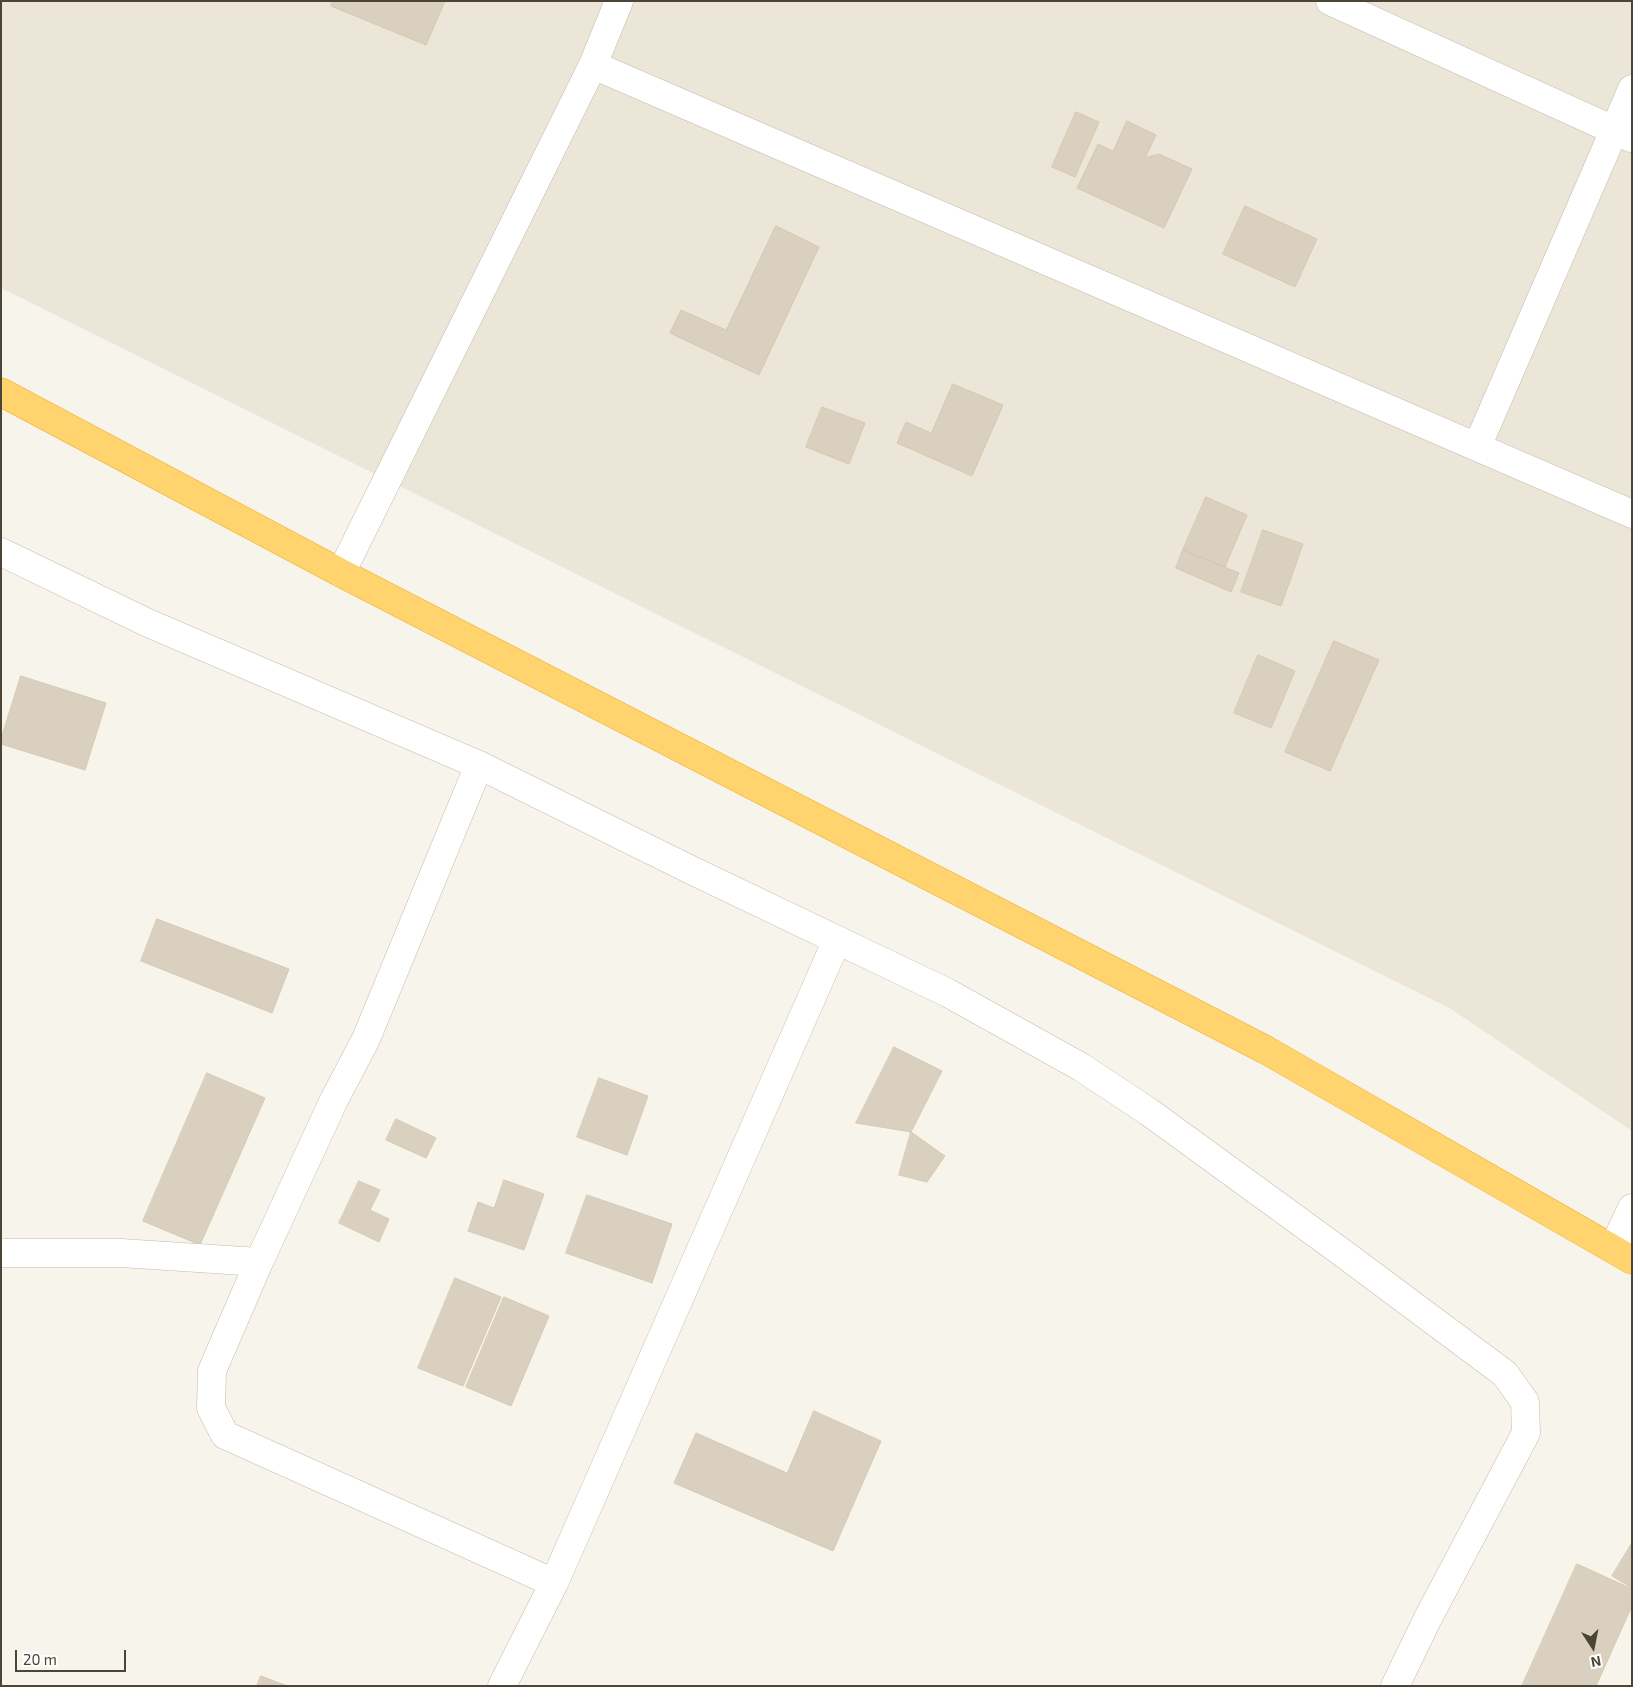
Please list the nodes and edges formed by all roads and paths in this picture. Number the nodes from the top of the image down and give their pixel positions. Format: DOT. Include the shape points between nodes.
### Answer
graph roads {
  1 [pos="619,1"];
  2 [pos="1330,1"];
  3 [pos="593,65"];
  4 [pos="1632,89"];
  5 [pos="1623,135"];
  6 [pos="1,392"];
  7 [pos="1477,447"];
  8 [pos="1632,514"];
  9 [pos="1,552"];
  10 [pos="341,573"];
  11 [pos="479,765"];
  12 [pos="837,940"];
  13 [pos="1632,1208"];
  14 [pos="1,1253"];
  15 [pos="1622,1254"];
  16 [pos="259,1262"];
  17 [pos="554,1583"];
  18 [pos="502,1686"];
  19 [pos="1396,1686"];
  1 -- 3 [label="street"];
  2 -- 5 [label="street"];
  3 -- 7 [label="street"];
  3 -- 10 [label="street"];
  4 -- 5 [label="street"];
  5 -- 7 [label="street"];
  6 -- 10 [label="highway"];
  7 -- 8 [label="street"];
  9 -- 11 [label="street" via="148,623"];
  10 -- 15 [label="highway" via="1266,1050"];
  11 -- 12 [label="street"];
  11 -- 16 [label="street" via="366,1039"];
  12 -- 17 [label="street"];
  12 -- 19 [label="street" via="948,993 1081,1067 1149,1112 1505,1374 1525,1402 1526,1433 1428,1618"];
  13 -- 15 [label="street"];
  14 -- 16 [label="street" via="121,1253"];
  16 -- 17 [label="street" via="212,1371 212,1408 225,1435"];
  17 -- 18 [label="street"];
}
